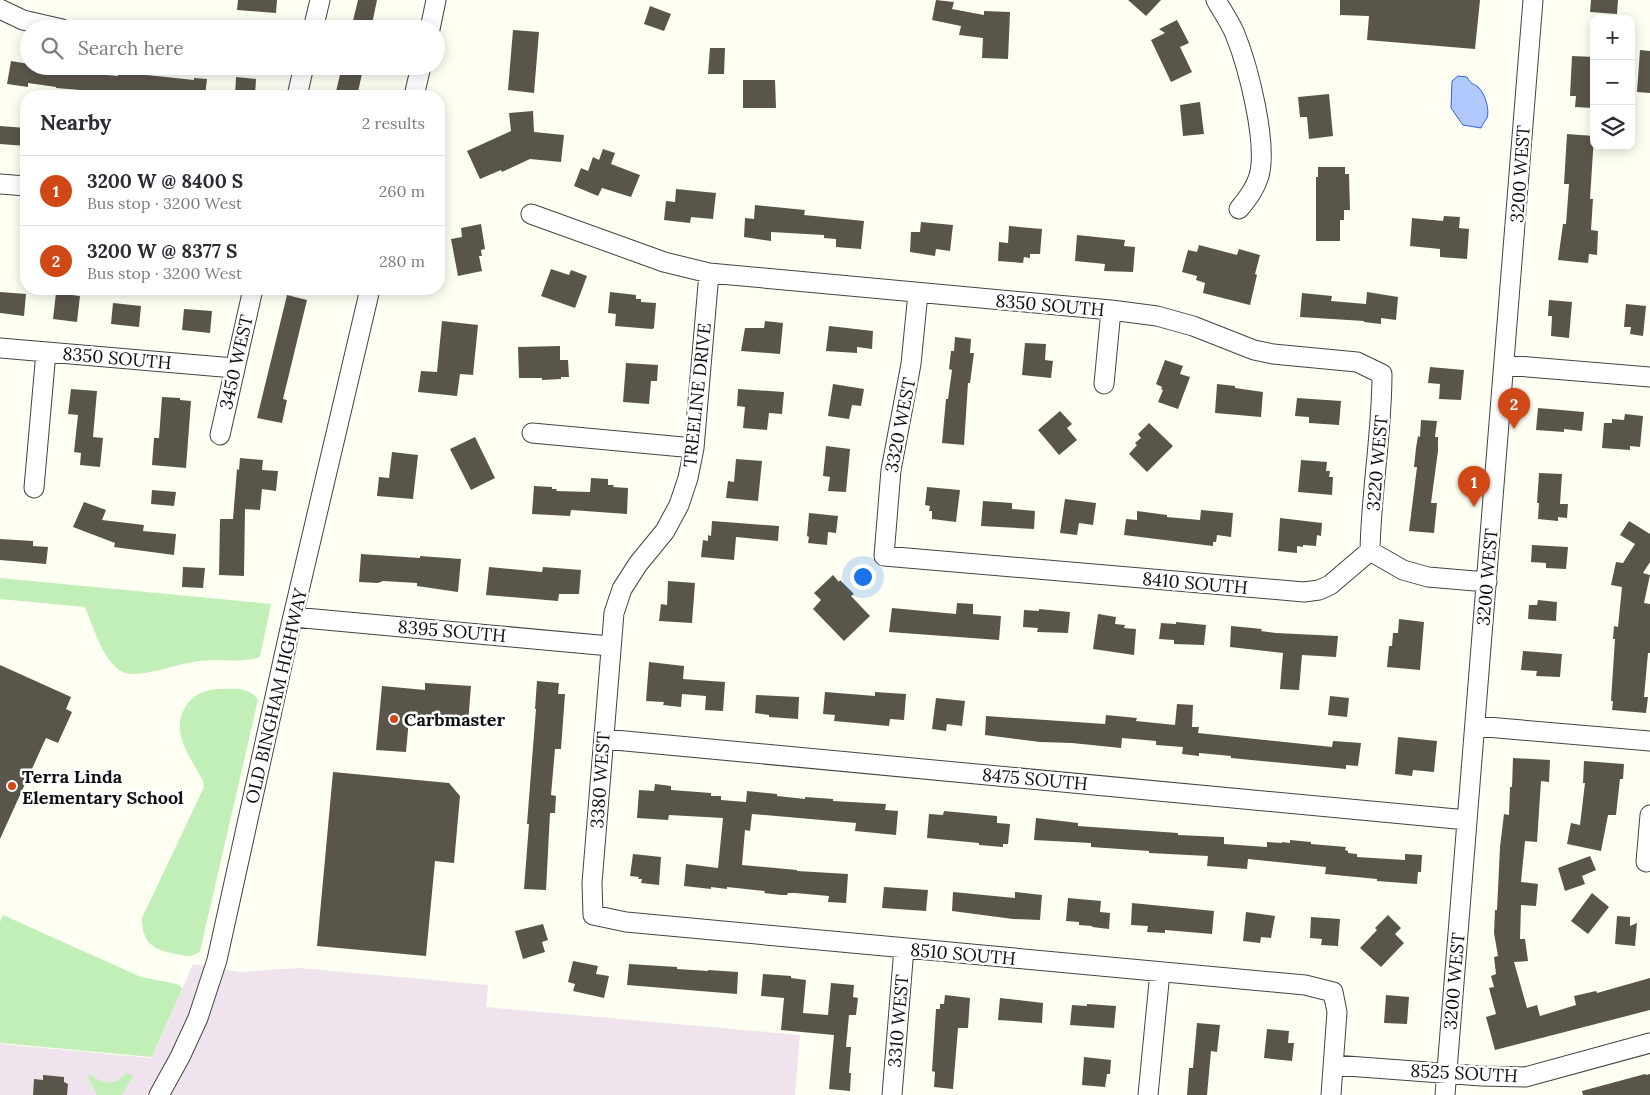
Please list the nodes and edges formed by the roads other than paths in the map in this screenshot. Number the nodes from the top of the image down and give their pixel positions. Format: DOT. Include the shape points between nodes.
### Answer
graph roads {
  1 [pos="320,0"];
  2 [pos="436,0"];
  3 [pos="1216,0"];
  4 [pos="1534,0"];
  5 [pos="0,9"];
  6 [pos="23,20"];
  7 [pos="315,20"];
  8 [pos="432,20"];
  9 [pos="302,75"];
  10 [pos="419,75"];
  11 [pos="298,90"];
  12 [pos="415,90"];
  13 [pos="0,184"];
  14 [pos="20,186"];
  15 [pos="1239,209"];
  16 [pos="531,214"];
  17 [pos="709,274"];
  18 [pos="918,293"];
  19 [pos="252,295"];
  20 [pos="369,295"];
  21 [pos="1111,310"];
  22 [pos="0,348"];
  23 [pos="46,352"];
  24 [pos="1504,365"];
  25 [pos="234,368"];
  26 [pos="1382,374"];
  27 [pos="1650,377"];
  28 [pos="1104,384"];
  29 [pos="532,433"];
  30 [pos="220,435"];
  31 [pos="694,448"];
  32 [pos="34,488"];
  33 [pos="1370,551"];
  34 [pos="884,556"];
  35 [pos="1487,582"];
  36 [pos="293,616"];
  37 [pos="610,646"];
  38 [pos="1475,726"];
  39 [pos="604,739"];
  40 [pos="1650,740"];
  41 [pos="1650,815"];
  42 [pos="1467,820"];
  43 [pos="1646,862"];
  44 [pos="593,915"];
  45 [pos="904,948"];
  46 [pos="1160,972"];
  47 [pos="1650,1043"];
  48 [pos="1334,1065"];
  49 [pos="1447,1074"];
  50 [pos="159,1095"];
  51 [pos="892,1095"];
  52 [pos="1148,1095"];
  53 [pos="1331,1095"];
  54 [pos="1445,1095"];
  1 -- 7 [label="street"];
  2 -- 8 [label="street"];
  3 -- 15 [label="street" via="1234,33 1247,70 1260,138 1262,160 1259,177 1252,193"];
  4 -- 24 [label="street, 3200 WEST"];
  5 -- 6 [label="street"];
  9 -- 11 [label="street"];
  10 -- 12 [label="street"];
  13 -- 14 [label="street"];
  16 -- 17 [label="street, 8350 SOUTH" via="664,262"];
  17 -- 18 [label="street, 8350 SOUTH"];
  17 -- 31 [label="street, TREELINE DRIVE"];
  18 -- 21 [label="street, 8350 SOUTH"];
  18 -- 34 [label="street, 3320 WEST" via="911,364 890,470"];
  19 -- 25 [label="street, 3450 WEST"];
  20 -- 36 [label="street, OLD BINGHAM HIGHWAY"];
  21 -- 26 [label="street, 8350 SOUTH" via="1157,316 1193,326 1254,350 1356,362"];
  21 -- 28 [label="street"];
  22 -- 23 [label="street, 8350 SOUTH"];
  23 -- 25 [label="street, 8350 SOUTH"];
  23 -- 32 [label="street"];
  24 -- 27 [label="street"];
  24 -- 35 [label="street, 3200 WEST"];
  25 -- 30 [label="street, 3450 WEST"];
  26 -- 33 [label="street, 3220 WEST"];
  29 -- 31 [label="street"];
  31 -- 37 [label="street, TREELINE DRIVE" via="679,505 665,531 622,589 614,613"];
  33 -- 34 [label="street, 8410 SOUTH" via="1330,585 1304,592"];
  33 -- 35 [label="street" via="1403,570 1428,577"];
  35 -- 38 [label="street, 3200 WEST"];
  36 -- 37 [label="street, 8395 SOUTH"];
  36 -- 50 [label="street, OLD BINGHAM HIGHWAY" via="215,968 198,1018"];
  37 -- 39 [label="street, 3380 WEST"];
  38 -- 40 [label="street"];
  38 -- 42 [label="street, 3200 WEST"];
  39 -- 42 [label="street, 8475 SOUTH"];
  39 -- 44 [label="street, 3380 WEST" via="592,883"];
  41 -- 43 [label="street"];
  42 -- 49 [label="street, 3200 WEST"];
  44 -- 45 [label="street, 8510 SOUTH" via="626,922"];
  45 -- 46 [label="street, 8510 SOUTH"];
  45 -- 51 [label="street, 3310 WEST"];
  46 -- 48 [label="street, 8510 SOUTH" via="1305,985 1334,992 1337,1012"];
  46 -- 52 [label="street"];
  47 -- 49 [label="street, 8525 SOUTH" via="1525,1077"];
  48 -- 49 [label="street, 8525 SOUTH"];
  48 -- 53 [label="street"];
  49 -- 54 [label="street, 3200 WEST"];
}
